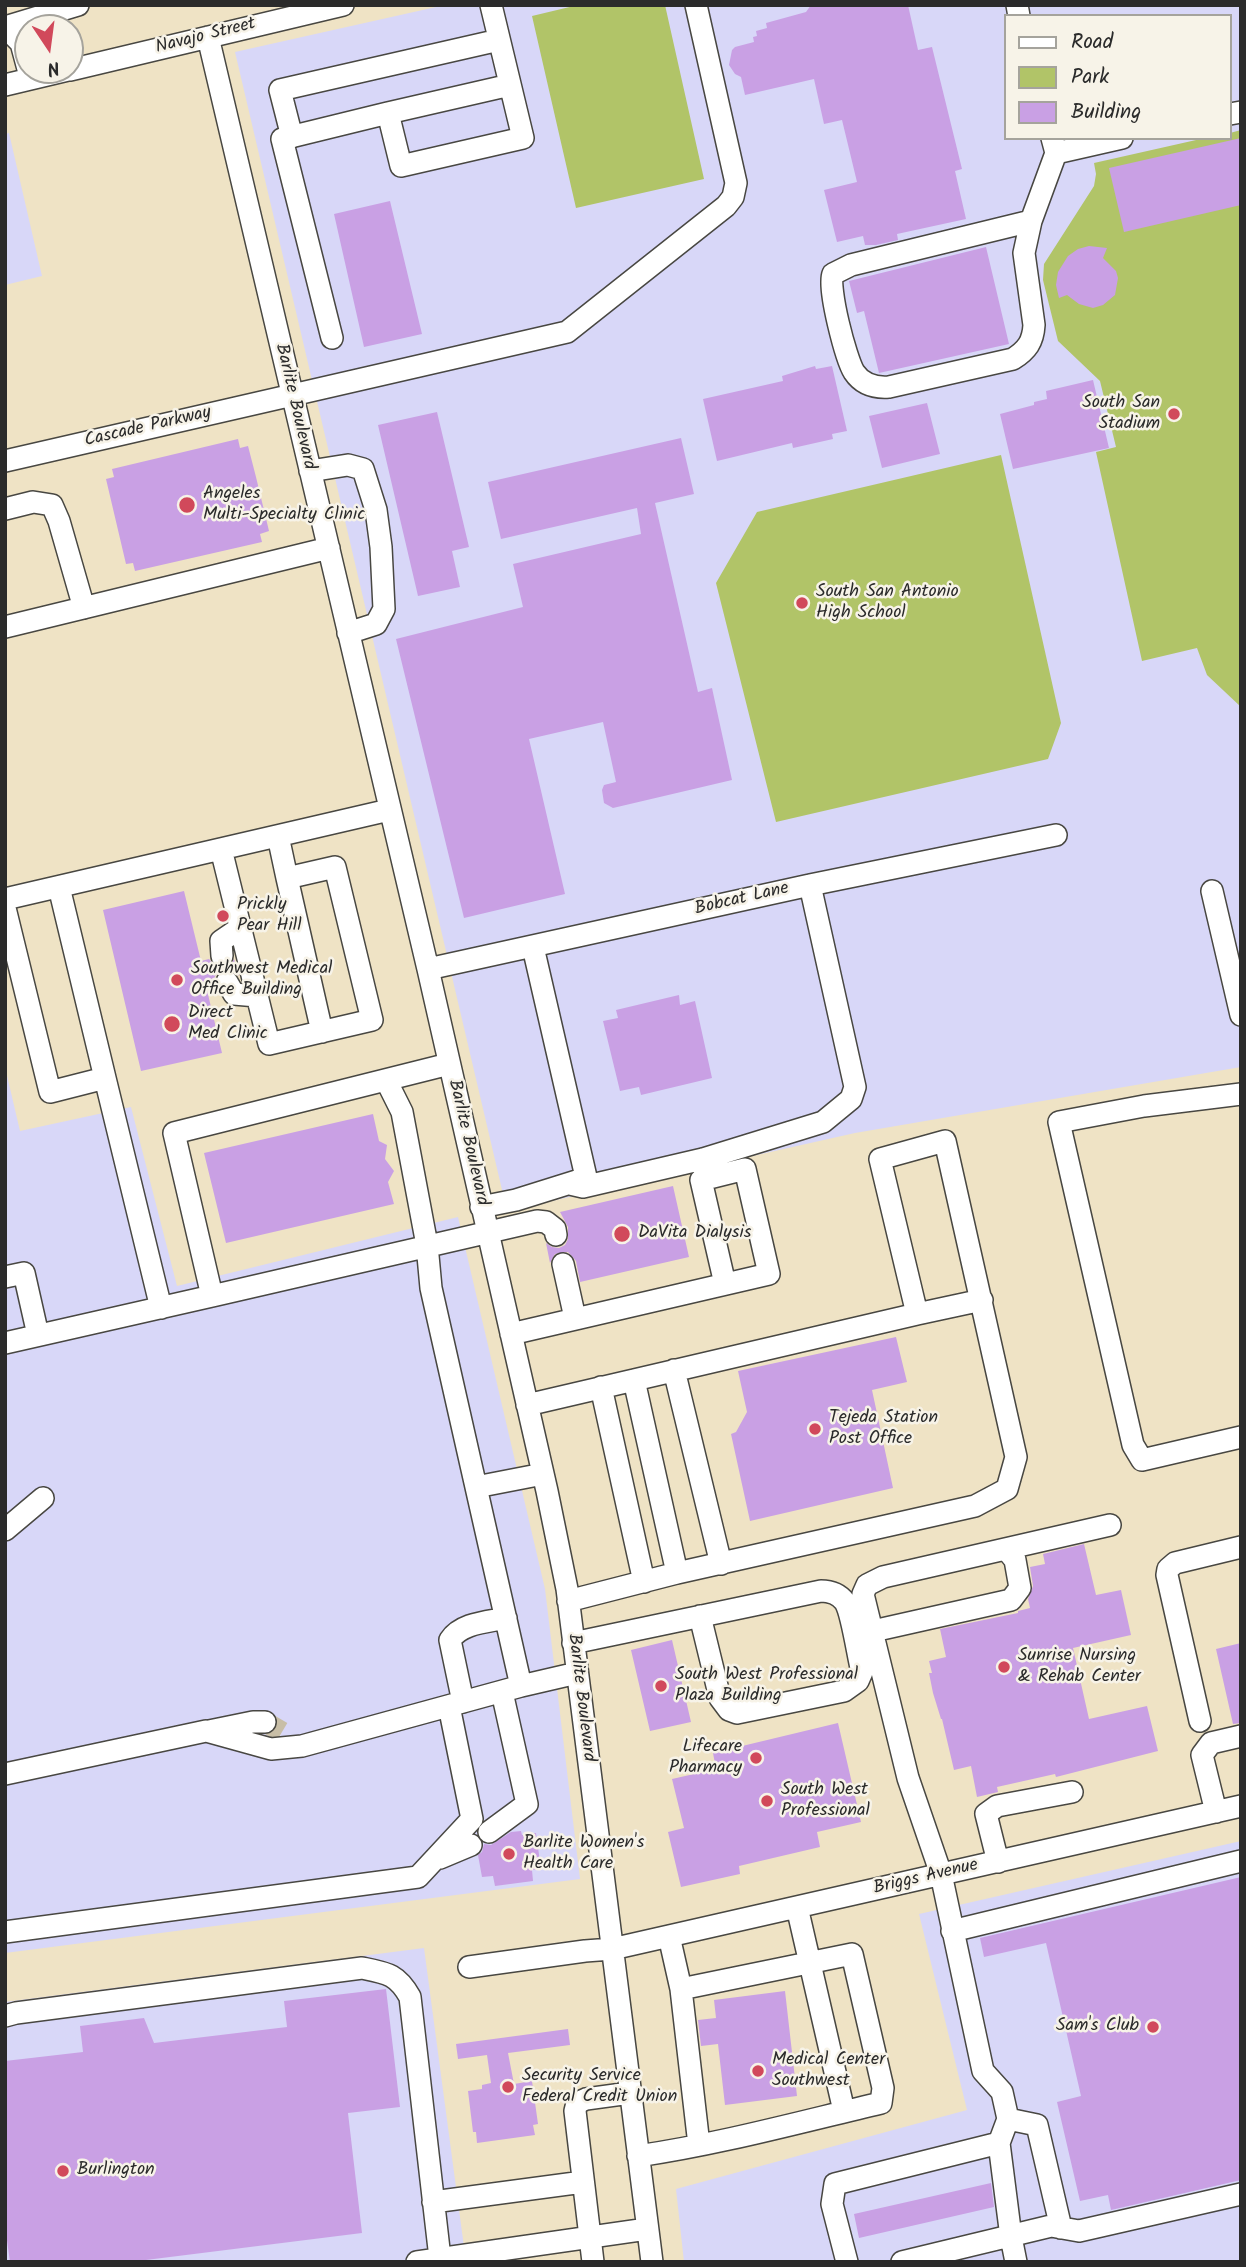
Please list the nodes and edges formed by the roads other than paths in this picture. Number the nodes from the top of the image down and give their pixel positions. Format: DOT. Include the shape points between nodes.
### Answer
graph roads {
  1 [pos="78,5"];
  2 [pos="343,5"];
  3 [pos="491,5"];
  4 [pos="696,5"];
  5 [pos="294,11"];
  6 [pos="5,27"];
  7 [pos="208,37"];
  8 [pos="499,40"];
  9 [pos="84,66"];
  10 [pos="510,85"];
  11 [pos="388,113"];
  12 [pos="292,137"];
  13 [pos="1105,140"];
  14 [pos="1054,146"];
  15 [pos="1031,221"];
  16 [pos="332,338"];
  17 [pos="292,395"];
  18 [pos="5,461"];
  19 [pos="310,471"];
  20 [pos="5,509"];
  21 [pos="329,548"];
  22 [pos="83,608"];
  23 [pos="5,627"];
  24 [pos="348,633"];
  25 [pos="388,810"];
  26 [pos="1056,835"];
  27 [pos="278,836"];
  28 [pos="221,849"];
  29 [pos="287,878"];
  30 [pos="810,885"];
  31 [pos="59,887"];
  32 [pos="1212,891"];
  33 [pos="5,899"];
  34 [pos="5,908"];
  35 [pos="240,928"];
  36 [pos="533,947"];
  37 [pos="222,956"];
  38 [pos="428,969"];
  39 [pos="227,982"];
  40 [pos="257,996"];
  41 [pos="1241,1015"];
  42 [pos="322,1031"];
  43 [pos="449,1064"];
  44 [pos="105,1078"];
  45 [pos="386,1080"];
  46 [pos="1241,1094"];
  47 [pos="578,1181"];
  48 [pos="481,1207"];
  49 [pos="486,1231"];
  50 [pos="556,1235"];
  51 [pos="427,1245"];
  52 [pos="563,1264"];
  53 [pos="5,1277"];
  54 [pos="725,1284"];
  55 [pos="212,1296"];
  56 [pos="982,1300"];
  57 [pos="161,1308"];
  58 [pos="917,1314"];
  59 [pos="575,1318"];
  60 [pos="511,1334"];
  61 [pos="38,1335"];
  62 [pos="5,1343"];
  63 [pos="674,1370"];
  64 [pos="634,1380"];
  65 [pos="601,1387"];
  66 [pos="527,1405"];
  67 [pos="1241,1437"];
  68 [pos="543,1474"];
  69 [pos="476,1487"];
  70 [pos="43,1498"];
  71 [pos="1110,1525"];
  72 [pos="5,1530"];
  73 [pos="1241,1547"];
  74 [pos="1006,1549"];
  75 [pos="721,1564"];
  76 [pos="677,1573"];
  77 [pos="644,1582"];
  78 [pos="568,1601"];
  79 [pos="700,1616"];
  80 [pos="506,1618"];
  81 [pos="873,1631"];
  82 [pos="573,1643"];
  83 [pos="577,1673"];
  84 [pos="512,1689"];
  85 [pos="456,1704"];
  86 [pos="1200,1721"];
  87 [pos="206,1731"];
  88 [pos="1241,1736"];
  89 [pos="302,1746"];
  90 [pos="5,1774"];
  91 [pos="1072,1792"];
  92 [pos="1241,1806"];
  93 [pos="1216,1812"];
  94 [pos="489,1832"];
  95 [pos="471,1845"];
  96 [pos="1241,1861"];
  97 [pos="432,1862"];
  98 [pos="998,1862"];
  99 [pos="942,1874"];
  100 [pos="797,1907"];
  101 [pos="951,1931"];
  102 [pos="5,1932"];
  103 [pos="669,1936"];
  104 [pos="612,1949"];
  105 [pos="810,1962"];
  106 [pos="469,1967"];
  107 [pos="681,1989"];
  108 [pos="5,2016"];
  109 [pos="630,2093"];
  110 [pos="844,2111"];
  111 [pos="1008,2119"];
  112 [pos="999,2143"];
  113 [pos="699,2145"];
  114 [pos="638,2156"];
  115 [pos="583,2182"];
  116 [pos="1241,2194"];
  117 [pos="433,2202"];
  118 [pos="1061,2228"];
  119 [pos="647,2229"];
  120 [pos="590,2237"];
  121 [pos="1011,2237"];
  122 [pos="440,2258"];
  123 [pos="417,2262"];
  124 [pos="593,2262"];
  125 [pos="652,2262"];
  126 [pos="847,2262"];
  127 [pos="902,2262"];
  128 [pos="1016,2262"];
  1 -- 6 [label="street"];
  2 -- 5 [label="street, Navajo Street"];
  3 -- 8 [label="street"];
  4 -- 17 [label="street, Cascade Parkway" via="736,183 726,206 566,332"];
  5 -- 7 [label="street, Navajo Street"];
  7 -- 9 [label="street, Navajo Street"];
  7 -- 17 [label="street, Barlite Boulevard"];
  8 -- 10 [label="street"];
  8 -- 12 [label="street" via="281,90"];
  10 -- 11 [label="street"];
  10 -- 11 [label="street" via="523,138 401,166"];
  11 -- 12 [label="street"];
  12 -- 16 [label="street" via="282,139"];
  13 -- 14 [label="street"];
  14 -- 15 [label="street"];
  15 -- 15 [label="street" via="1024,253 1034,335 1027,350 1013,359 889,387 879,388 860,379 848,359 831,288 833,275 851,265"];
  17 -- 18 [label="street, Cascade Parkway"];
  17 -- 19 [label="street, Barlite Boulevard"];
  19 -- 21 [label="street, Barlite Boulevard"];
  19 -- 24 [label="street" via="348,465 363,469 376,510 384,609 376,624"];
  20 -- 22 [label="street" via="33,502 52,505"];
  21 -- 22 [label="street"];
  21 -- 24 [label="street, Barlite Boulevard"];
  22 -- 23 [label="street"];
  24 -- 25 [label="street, Barlite Boulevard"];
  25 -- 27 [label="street"];
  25 -- 38 [label="street, Barlite Boulevard"];
  26 -- 30 [label="street, Bobcat Lane"];
  27 -- 28 [label="street"];
  27 -- 29 [label="street"];
  28 -- 31 [label="street"];
  28 -- 35 [label="street"];
  29 -- 42 [label="street"];
  29 -- 42 [label="street" via="335,867 372,1020"];
  30 -- 36 [label="street, Bobcat Lane"];
  30 -- 47 [label="street" via="855,1087 851,1099 823,1122 704,1159 583,1187"];
  31 -- 33 [label="street"];
  31 -- 44 [label="street"];
  32 -- 41 [label="street"];
  34 -- 44 [label="street" via="50,1093"];
  35 -- 37 [label="street" via="220,941"];
  35 -- 40 [label="street"];
  36 -- 38 [label="street, Bobcat Lane"];
  36 -- 47 [label="street"];
  38 -- 43 [label="street, Barlite Boulevard"];
  39 -- 40 [label="street" via="234,994"];
  40 -- 42 [label="street" via="269,1044"];
  43 -- 45 [label="street"];
  43 -- 48 [label="street, Barlite Boulevard"];
  44 -- 57 [label="street"];
  45 -- 51 [label="street" via="402,1112"];
  45 -- 55 [label="street" via="174,1133"];
  46 -- 67 [label="street" via="1059,1122 1133,1445 1142,1461"];
  47 -- 48 [label="street"];
  48 -- 49 [label="street, Barlite Boulevard"];
  49 -- 50 [label="street" via="537,1221 546,1222"];
  49 -- 51 [label="street"];
  49 -- 60 [label="street, Barlite Boulevard"];
  51 -- 55 [label="street"];
  51 -- 69 [label="street" via="431,1288"];
  52 -- 59 [label="street"];
  53 -- 61 [label="street" via="24,1273"];
  54 -- 54 [label="street" via="769,1274 745,1169 701,1180"];
  54 -- 59 [label="street"];
  55 -- 57 [label="street"];
  56 -- 58 [label="street"];
  56 -- 58 [label="street" via="945,1141 880,1159"];
  56 -- 75 [label="street" via="1016,1457 1007,1489 975,1506"];
  57 -- 61 [label="street"];
  58 -- 63 [label="street"];
  59 -- 60 [label="street"];
  60 -- 66 [label="street, Barlite Boulevard"];
  61 -- 62 [label="street"];
  63 -- 64 [label="street"];
  63 -- 75 [label="street"];
  64 -- 65 [label="street"];
  64 -- 76 [label="street"];
  65 -- 66 [label="street"];
  65 -- 77 [label="street"];
  66 -- 68 [label="street, Barlite Boulevard"];
  68 -- 69 [label="street"];
  68 -- 78 [label="street, Barlite Boulevard"];
  69 -- 80 [label="street"];
  70 -- 72 [label="street"];
  71 -- 74 [label="street"];
  73 -- 86 [label="street" via="1175,1563 1168,1569"];
  74 -- 81 [label="street" via="883,1577 867,1585 863,1594"];
  74 -- 81 [label="street" via="1015,1560 1020,1588 1012,1600"];
  75 -- 76 [label="street"];
  76 -- 77 [label="street"];
  77 -- 78 [label="street"];
  78 -- 82 [label="street, Barlite Boulevard"];
  79 -- 79 [label="street" via="829,1591 846,1604 862,1672 844,1691 737,1713 720,1698"];
  79 -- 82 [label="street"];
  80 -- 84 [label="street"];
  80 -- 85 [label="street" via="454,1633 450,1640"];
  81 -- 99 [label="street" via="908,1778"];
  82 -- 83 [label="street, Barlite Boulevard"];
  83 -- 84 [label="street"];
  83 -- 104 [label="street, Barlite Boulevard"];
  84 -- 85 [label="street"];
  84 -- 94 [label="street" via="527,1804"];
  85 -- 89 [label="street"];
  85 -- 97 [label="street" via="472,1819"];
  87 -- 89 [label="street" via="271,1749"];
  87 -- 89 [label="street" via="253,1722 273,1727"];
  87 -- 90 [label="street"];
  88 -- 93 [label="street" via="1211,1743 1202,1755"];
  91 -- 98 [label="street" via="997,1806 986,1814"];
  92 -- 93 [label="street, Briggs Avenue"];
  93 -- 98 [label="street, Briggs Avenue"];
  95 -- 97 [label="street"];
  96 -- 101 [label="street"];
  97 -- 102 [label="street" via="418,1877"];
  98 -- 99 [label="street, Briggs Avenue"];
  99 -- 100 [label="street, Briggs Avenue"];
  99 -- 101 [label="street"];
  100 -- 103 [label="street, Briggs Avenue"];
  100 -- 105 [label="street"];
  101 -- 111 [label="street" via="983,2071 1002,2092"];
  103 -- 104 [label="street, Briggs Avenue"];
  103 -- 107 [label="street"];
  104 -- 106 [label="street, Briggs Avenue"];
  104 -- 109 [label="street, Barlite Boulevard"];
  105 -- 107 [label="street"];
  105 -- 110 [label="street"];
  105 -- 110 [label="street" via="852,1954 883,2088 881,2103"];
  107 -- 113 [label="street"];
  108 -- 117 [label="street" via="362,1968 390,1974 410,1997"];
  109 -- 114 [label="street, Barlite Boulevard"];
  109 -- 115 [label="street" via="577,2104"];
  110 -- 113 [label="street"];
  111 -- 112 [label="street"];
  111 -- 118 [label="street" via="1037,2126"];
  112 -- 121 [label="street"];
  112 -- 126 [label="street" via="835,2184 832,2204"];
  113 -- 114 [label="street"];
  114 -- 119 [label="street, Barlite Boulevard"];
  115 -- 117 [label="street"];
  115 -- 120 [label="street"];
  116 -- 118 [label="street" via="1079,2231"];
  117 -- 122 [label="street"];
  118 -- 121 [label="street"];
  119 -- 120 [label="street"];
  119 -- 125 [label="street, Barlite Boulevard"];
  120 -- 122 [label="street"];
  120 -- 124 [label="street"];
  121 -- 127 [label="street"];
  121 -- 128 [label="street"];
  122 -- 123 [label="street"];
}
